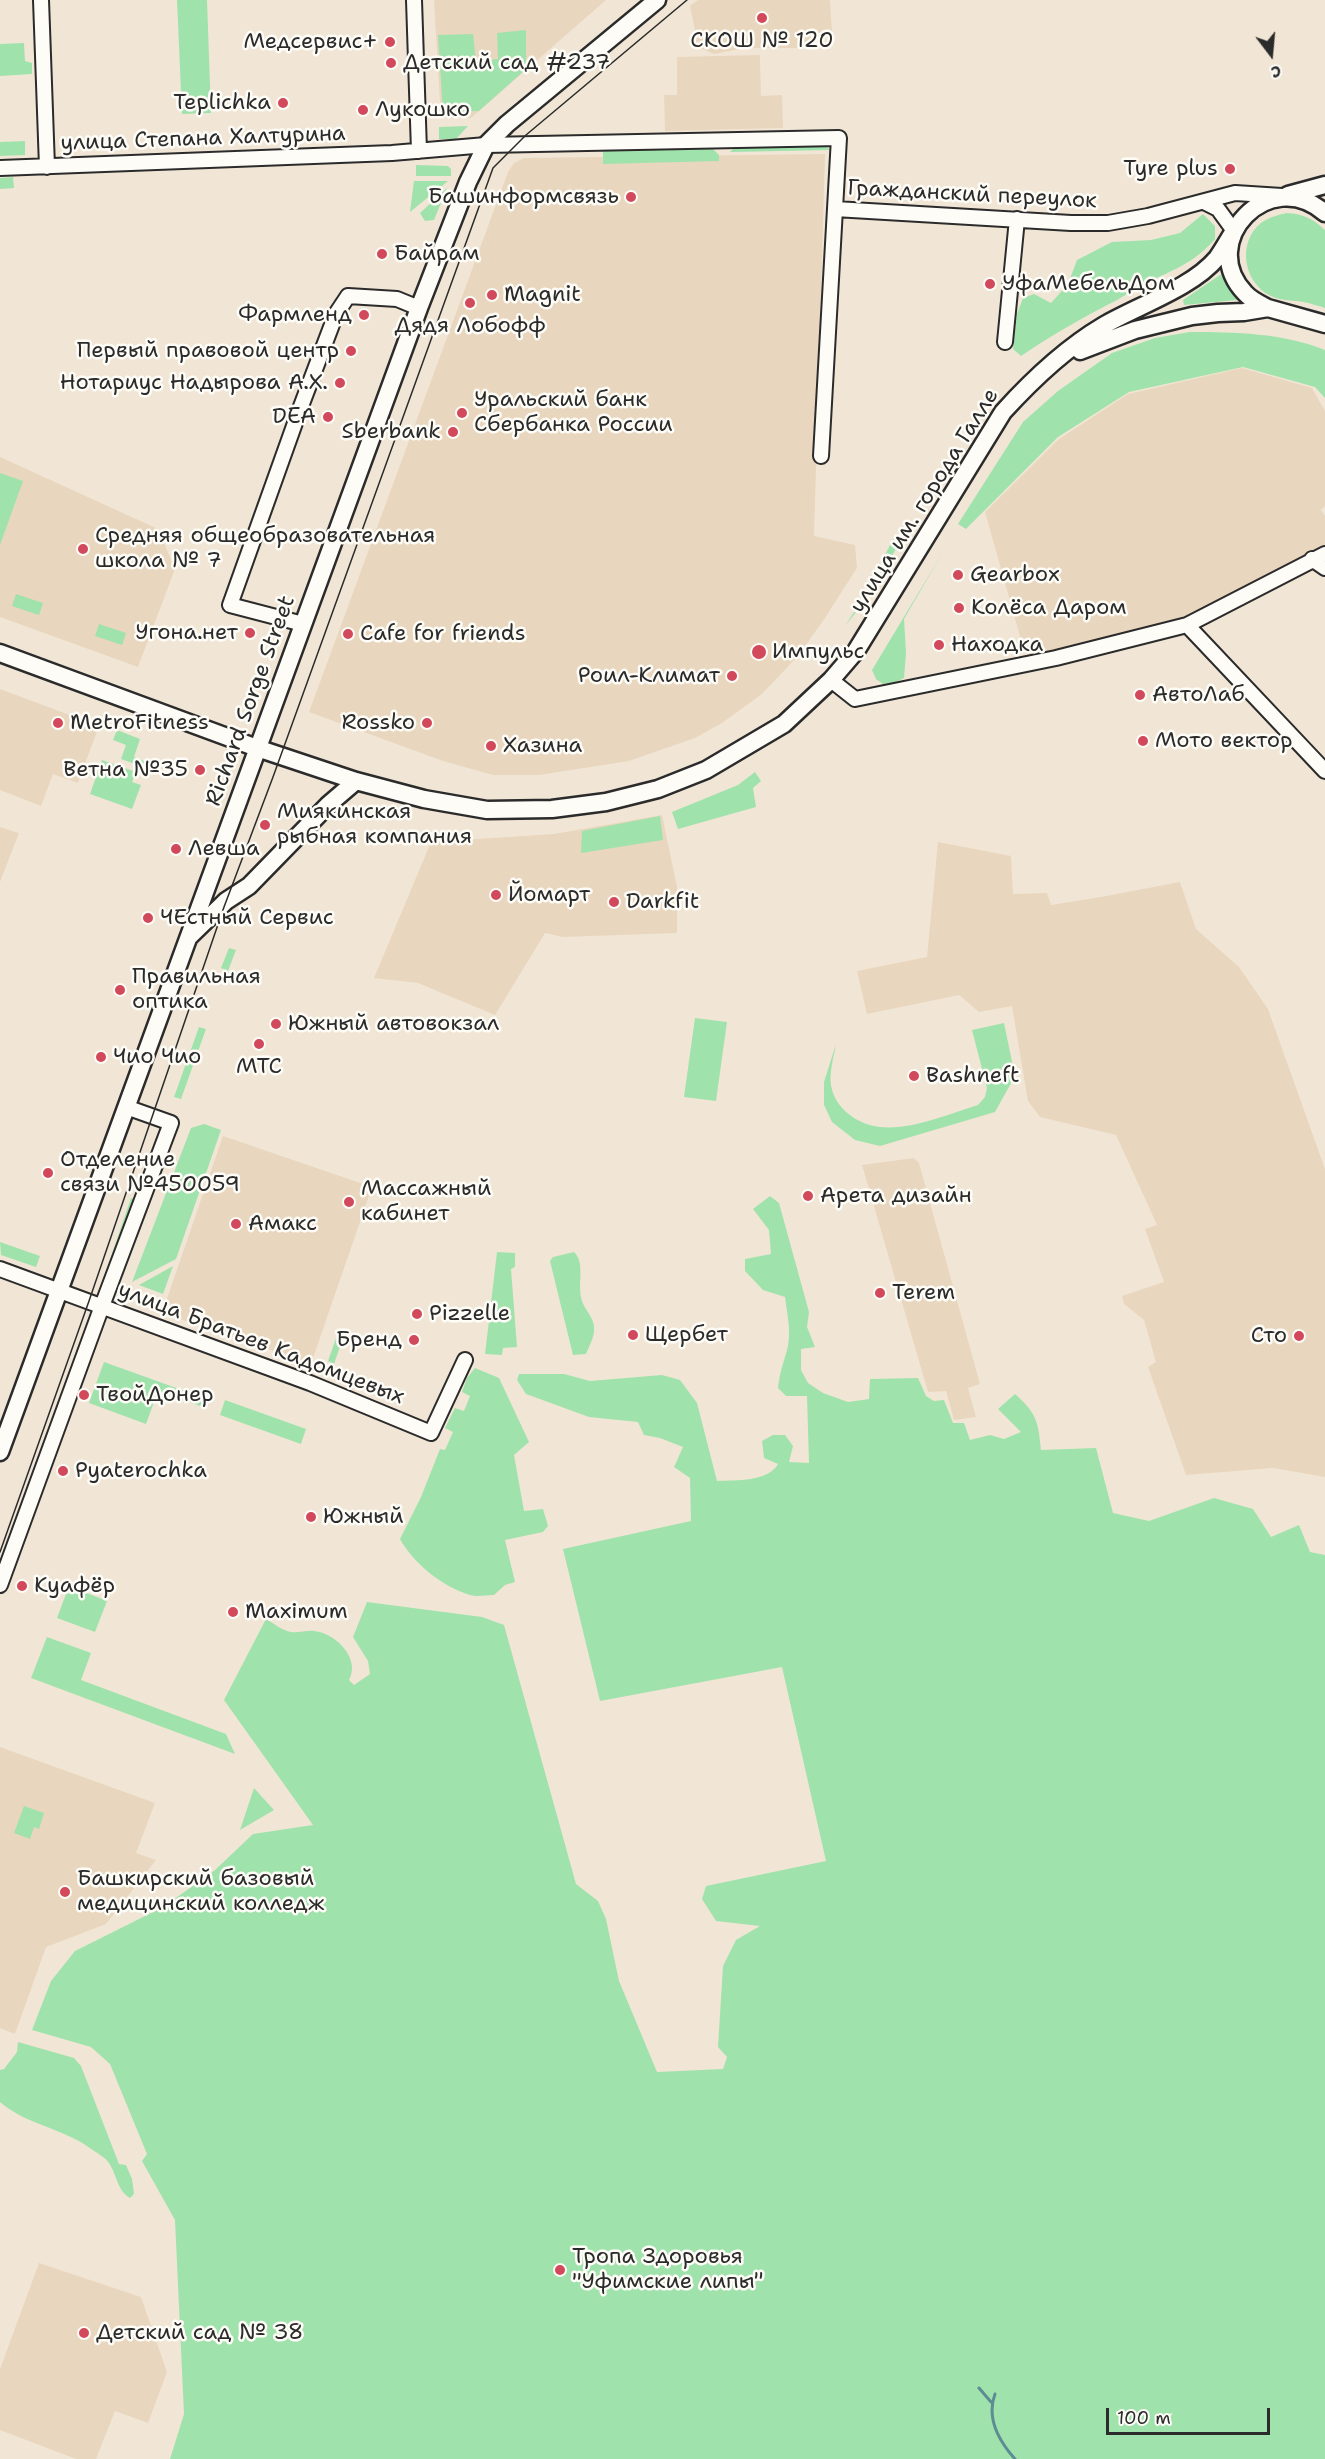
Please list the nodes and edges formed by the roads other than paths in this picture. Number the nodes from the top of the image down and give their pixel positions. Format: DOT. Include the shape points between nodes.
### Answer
graph roads {
  1 [pos="41,0"];
  2 [pos="414,0"];
  3 [pos="657,0"];
  4 [pos="486,145"];
  5 [pos="419,151"];
  6 [pos="47,167"];
  7 [pos="0,168"];
  8 [pos="1325,185"];
  9 [pos="1284,196"];
  10 [pos="1204,202"];
  11 [pos="835,209"];
  12 [pos="1325,213"];
  13 [pos="1017,219"];
  14 [pos="1234,231"];
  15 [pos="419,308"];
  16 [pos="1268,308"];
  17 [pos="1325,324"];
  18 [pos="1005,342"];
  19 [pos="1060,359"];
  20 [pos="821,456"];
  21 [pos="1318,557"];
  22 [pos="1325,568"];
  23 [pos="303,624"];
  24 [pos="1186,625"];
  25 [pos="0,653"];
  26 [pos="831,680"];
  27 [pos="257,748"];
  28 [pos="1325,771"];
  29 [pos="356,781"];
  30 [pos="188,939"];
  31 [pos="126,1107"];
  32 [pos="0,1269"];
  33 [pos="60,1289"];
  34 [pos="102,1306"];
  35 [pos="465,1360"];
  36 [pos="0,1452"];
  37 [pos="0,1585"];
  1 -- 6 [label="street"];
  2 -- 5 [label="street"];
  3 -- 4 [label="main road, Richard Sorge Street"];
  4 -- 5 [label="street, улица Степана Халтурина"];
  4 -- 11 [label="street, улица Степана Халтурина" via="839,138"];
  4 -- 15 [label="main road, Richard Sorge Street"];
  5 -- 6 [label="street, улица Степана Халтурина"];
  6 -- 7 [label="street, улица Степана Халтурина"];
  8 -- 9 [label="main road, улица им. города Галле"];
  9 -- 10 [label="street, Гражданский переулок" via="1235,193"];
  9 -- 12 [label="main road" via="1306,200"];
  9 -- 14 [label="main road, улица им. города Галле" via="1249,211"];
  10 -- 13 [label="street, Гражданский переулок" via="1108,223"];
  10 -- 14 [label="street" via="1218,209"];
  11 -- 13 [label="street, Гражданский переулок"];
  11 -- 20 [label="street"];
  13 -- 18 [label="street"];
  14 -- 16 [label="main road" via="1229,250 1231,268 1244,293"];
  14 -- 19 [label="main road, улица им. города Галле" via="1216,259 1202,271 1164,296 1102,327"];
  15 -- 23 [label="main road, Richard Sorge Street"];
  15 -- 23 [label="street" via="397,298 348,296 336,314 230,605"];
  16 -- 17 [label="main road, улица им. города Галле"];
  16 -- 19 [label="main road, улица им. города Галле" via="1171,320"];
  19 -- 26 [label="main road, улица им. города Галле" via="1032,380 1003,412 856,651"];
  21 -- 22 [label="street"];
  21 -- 24 [label="street"];
  23 -- 27 [label="main road, Richard Sorge Street"];
  24 -- 26 [label="street" via="1056,658 855,699"];
  24 -- 28 [label="street"];
  25 -- 27 [label="main road, улица им. города Галле"];
  26 -- 29 [label="main road, улица им. города Галле" via="784,724 706,770 658,789 606,802 487,810"];
  27 -- 29 [label="main road, улица им. города Галле"];
  27 -- 30 [label="main road, Richard Sorge Street"];
  29 -- 30 [label="main road" via="249,886 226,902"];
  30 -- 31 [label="main road, Richard Sorge Street"];
  31 -- 33 [label="main road, Richard Sorge Street"];
  31 -- 34 [label="street" via="171,1123"];
  32 -- 33 [label="street, улица Братьев Кадомцевых"];
  33 -- 34 [label="street, улица Братьев Кадомцевых"];
  33 -- 36 [label="main road, Richard Sorge Street"];
  34 -- 35 [label="street, улица Братьев Кадомцевых" via="431,1432"];
  34 -- 37 [label="street"];
}
